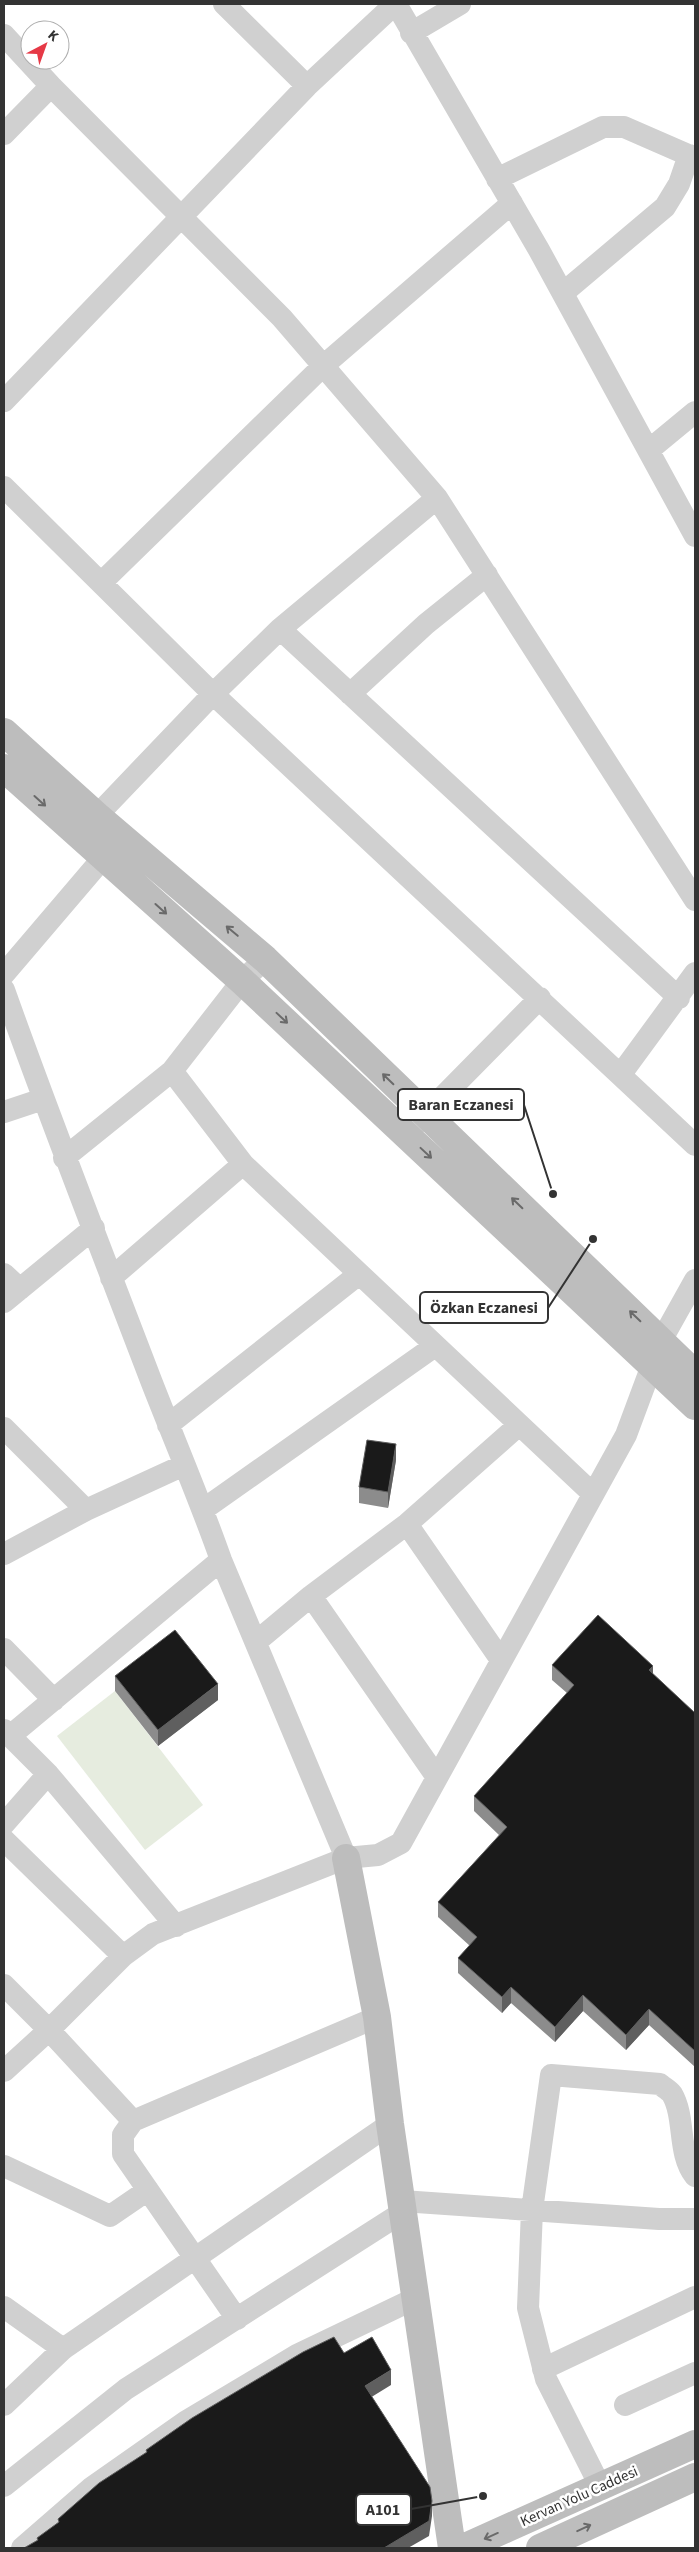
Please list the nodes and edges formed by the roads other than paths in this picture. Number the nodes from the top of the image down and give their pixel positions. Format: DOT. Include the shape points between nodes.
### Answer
graph roads {
  1 [pos="224,4"];
  2 [pos="396,4"];
  3 [pos="460,4"];
  4 [pos="411,33"];
  5 [pos="4,35"];
  6 [pos="51,86"];
  7 [pos="307,86"];
  8 [pos="4,134"];
  9 [pos="692,156"];
  10 [pos="497,179"];
  11 [pos="512,203"];
  12 [pos="183,217"];
  13 [pos="563,293"];
  14 [pos="324,366"];
  15 [pos="4,401"];
  16 [pos="695,412"];
  17 [pos="649,450"];
  18 [pos="4,487"];
  19 [pos="437,498"];
  20 [pos="695,536"];
  21 [pos="486,575"];
  22 [pos="101,583"];
  23 [pos="280,629"];
  24 [pos="213,694"];
  25 [pos="350,694"];
  26 [pos="4,732"];
  27 [pos="4,768"];
  28 [pos="88,826"];
  29 [pos="121,836"];
  30 [pos="103,856"];
  31 [pos="695,900"];
  32 [pos="265,959"];
  33 [pos="695,973"];
  34 [pos="4,974"];
  35 [pos="242,981"];
  36 [pos="4,990"];
  37 [pos="540,998"];
  38 [pos="679,998"];
  39 [pos="172,1071"];
  40 [pos="621,1074"];
  41 [pos="43,1099"];
  42 [pos="4,1112"];
  43 [pos="424,1115"];
  44 [pos="405,1134"];
  45 [pos="695,1145"];
  46 [pos="64,1158"];
  47 [pos="243,1164"];
  48 [pos="94,1228"];
  49 [pos="4,1274"];
  50 [pos="359,1274"];
  51 [pos="112,1278"];
  52 [pos="695,1280"];
  53 [pos="12,1296"];
  54 [pos="435,1346"];
  55 [pos="656,1352"];
  56 [pos="695,1374"];
  57 [pos="695,1406"];
  58 [pos="168,1425"];
  59 [pos="519,1425"];
  60 [pos="4,1428"];
  61 [pos="184,1465"];
  62 [pos="592,1493"];
  63 [pos="204,1509"];
  64 [pos="86,1510"];
  65 [pos="407,1524"];
  66 [pos="4,1554"];
  67 [pos="221,1560"];
  68 [pos="311,1596"];
  69 [pos="256,1641"];
  70 [pos="4,1649"];
  71 [pos="501,1660"];
  72 [pos="54,1700"];
  73 [pos="7,1733"];
  74 [pos="48,1774"];
  75 [pos="436,1776"];
  76 [pos="4,1824"];
  77 [pos="4,1840"];
  78 [pos="346,1858"];
  79 [pos="176,1926"];
  80 [pos="123,1956"];
  81 [pos="4,1985"];
  82 [pos="377,2018"];
  83 [pos="49,2030"];
  84 [pos="4,2070"];
  85 [pos="133,2121"];
  86 [pos="390,2124"];
  87 [pos="4,2166"];
  88 [pos="695,2176"];
  89 [pos="148,2190"];
  90 [pos="402,2206"];
  91 [pos="532,2210"];
  92 [pos="695,2219"];
  93 [pos="195,2258"];
  94 [pos="695,2297"];
  95 [pos="416,2298"];
  96 [pos="4,2307"];
  97 [pos="237,2319"];
  98 [pos="63,2349"];
  99 [pos="543,2369"];
  100 [pos="695,2373"];
  101 [pos="4,2405"];
  102 [pos="625,2405"];
  103 [pos="695,2444"];
  104 [pos="7,2476"];
  105 [pos="695,2477"];
  106 [pos="600,2486"];
  107 [pos="22,2548"];
  108 [pos="452,2548"];
  109 [pos="463,2548"];
  110 [pos="540,2548"];
  1 -- 7 [label="street"];
  2 -- 4 [label="street"];
  2 -- 7 [label="street"];
  3 -- 4 [label="street"];
  4 -- 10 [label="street"];
  5 -- 6 [label="street"];
  6 -- 8 [label="street"];
  6 -- 12 [label="street"];
  7 -- 12 [label="street"];
  9 -- 10 [label="street" via="624,127 603,127"];
  9 -- 13 [label="street" via="664,207"];
  10 -- 11 [label="street"];
  11 -- 13 [label="street"];
  11 -- 14 [label="street"];
  12 -- 14 [label="street"];
  12 -- 15 [label="street"];
  13 -- 17 [label="street"];
  14 -- 19 [label="street"];
  14 -- 22 [label="street"];
  16 -- 17 [label="street"];
  17 -- 20 [label="street"];
  18 -- 22 [label="street"];
  19 -- 21 [label="street"];
  19 -- 23 [label="street"];
  21 -- 25 [label="street" via="426,624"];
  21 -- 31 [label="street"];
  22 -- 24 [label="street"];
  23 -- 24 [label="street"];
  23 -- 25 [label="street"];
  24 -- 28 [label="street"];
  24 -- 37 [label="street"];
  25 -- 38 [label="street"];
  26 -- 28 [label="street"];
  27 -- 28 [label="street, one-way"];
  28 -- 29 [label="street"];
  28 -- 30 [label="street"];
  29 -- 30 [label="street"];
  32 -- 29 [label="street, one-way"];
  30 -- 34 [label="street"];
  30 -- 35 [label="street, one-way"];
  32 -- 35 [label="street"];
  43 -- 32 [label="street, one-way"];
  33 -- 38 [label="street"];
  35 -- 39 [label="street"];
  35 -- 44 [label="street, one-way"];
  36 -- 41 [label="street"];
  37 -- 40 [label="street"];
  37 -- 43 [label="street"];
  38 -- 40 [label="street"];
  39 -- 46 [label="street"];
  39 -- 47 [label="street"];
  40 -- 45 [label="street"];
  41 -- 42 [label="street"];
  41 -- 46 [label="street"];
  43 -- 44 [label="street"];
  55 -- 43 [label="street, one-way"];
  44 -- 55 [label="street, one-way"];
  46 -- 48 [label="street"];
  47 -- 50 [label="street"];
  47 -- 51 [label="street"];
  48 -- 51 [label="street"];
  48 -- 53 [label="street"];
  49 -- 53 [label="street"];
  50 -- 54 [label="street"];
  50 -- 58 [label="street"];
  51 -- 58 [label="street"];
  52 -- 55 [label="street"];
  54 -- 59 [label="street"];
  54 -- 63 [label="street"];
  55 -- 56 [label="street"];
  55 -- 57 [label="street"];
  55 -- 62 [label="street" via="626,1434"];
  58 -- 61 [label="street"];
  59 -- 62 [label="street"];
  59 -- 65 [label="street"];
  60 -- 64 [label="street"];
  61 -- 63 [label="street"];
  61 -- 64 [label="street"];
  62 -- 71 [label="street"];
  63 -- 67 [label="street"];
  64 -- 66 [label="street"];
  65 -- 68 [label="street"];
  65 -- 71 [label="street"];
  67 -- 69 [label="street"];
  67 -- 72 [label="street"];
  68 -- 69 [label="street"];
  68 -- 75 [label="street"];
  69 -- 78 [label="street"];
  70 -- 72 [label="street"];
  71 -- 75 [label="street"];
  72 -- 73 [label="street"];
  73 -- 74 [label="street"];
  74 -- 76 [label="street"];
  74 -- 79 [label="street"];
  75 -- 78 [label="street" via="401,1843 378,1855"];
  77 -- 80 [label="street"];
  78 -- 79 [label="street"];
  78 -- 82 [label="street"];
  79 -- 80 [label="street" via="153,1934"];
  80 -- 83 [label="street"];
  81 -- 83 [label="street"];
  82 -- 85 [label="street"];
  82 -- 86 [label="street"];
  83 -- 84 [label="street"];
  83 -- 85 [label="street"];
  85 -- 89 [label="street" via="123,2135 123,2154"];
  86 -- 90 [label="street"];
  86 -- 93 [label="street"];
  87 -- 89 [label="street" via="110,2216"];
  88 -- 91 [label="street" via="682,2143 677,2108 671,2093 660,2084 551,2075"];
  89 -- 93 [label="street"];
  90 -- 91 [label="street"];
  90 -- 95 [label="street"];
  90 -- 97 [label="street"];
  91 -- 92 [label="street"];
  91 -- 99 [label="street" via="528,2308"];
  93 -- 97 [label="street"];
  93 -- 98 [label="street"];
  94 -- 99 [label="street"];
  95 -- 107 [label="street" via="296,2354 185,2422 91,2488"];
  95 -- 108 [label="street"];
  96 -- 98 [label="street"];
  97 -- 104 [label="street" via="126,2389"];
  98 -- 101 [label="street"];
  99 -- 106 [label="street"];
  100 -- 102 [label="street"];
  103 -- 106 [label="street, Kervan Yolu Caddesi"];
  110 -- 105 [label="street, Kervan Yolu Caddesi, one-way"];
  106 -- 109 [label="street, Kervan Yolu Caddesi, one-way"];
}
